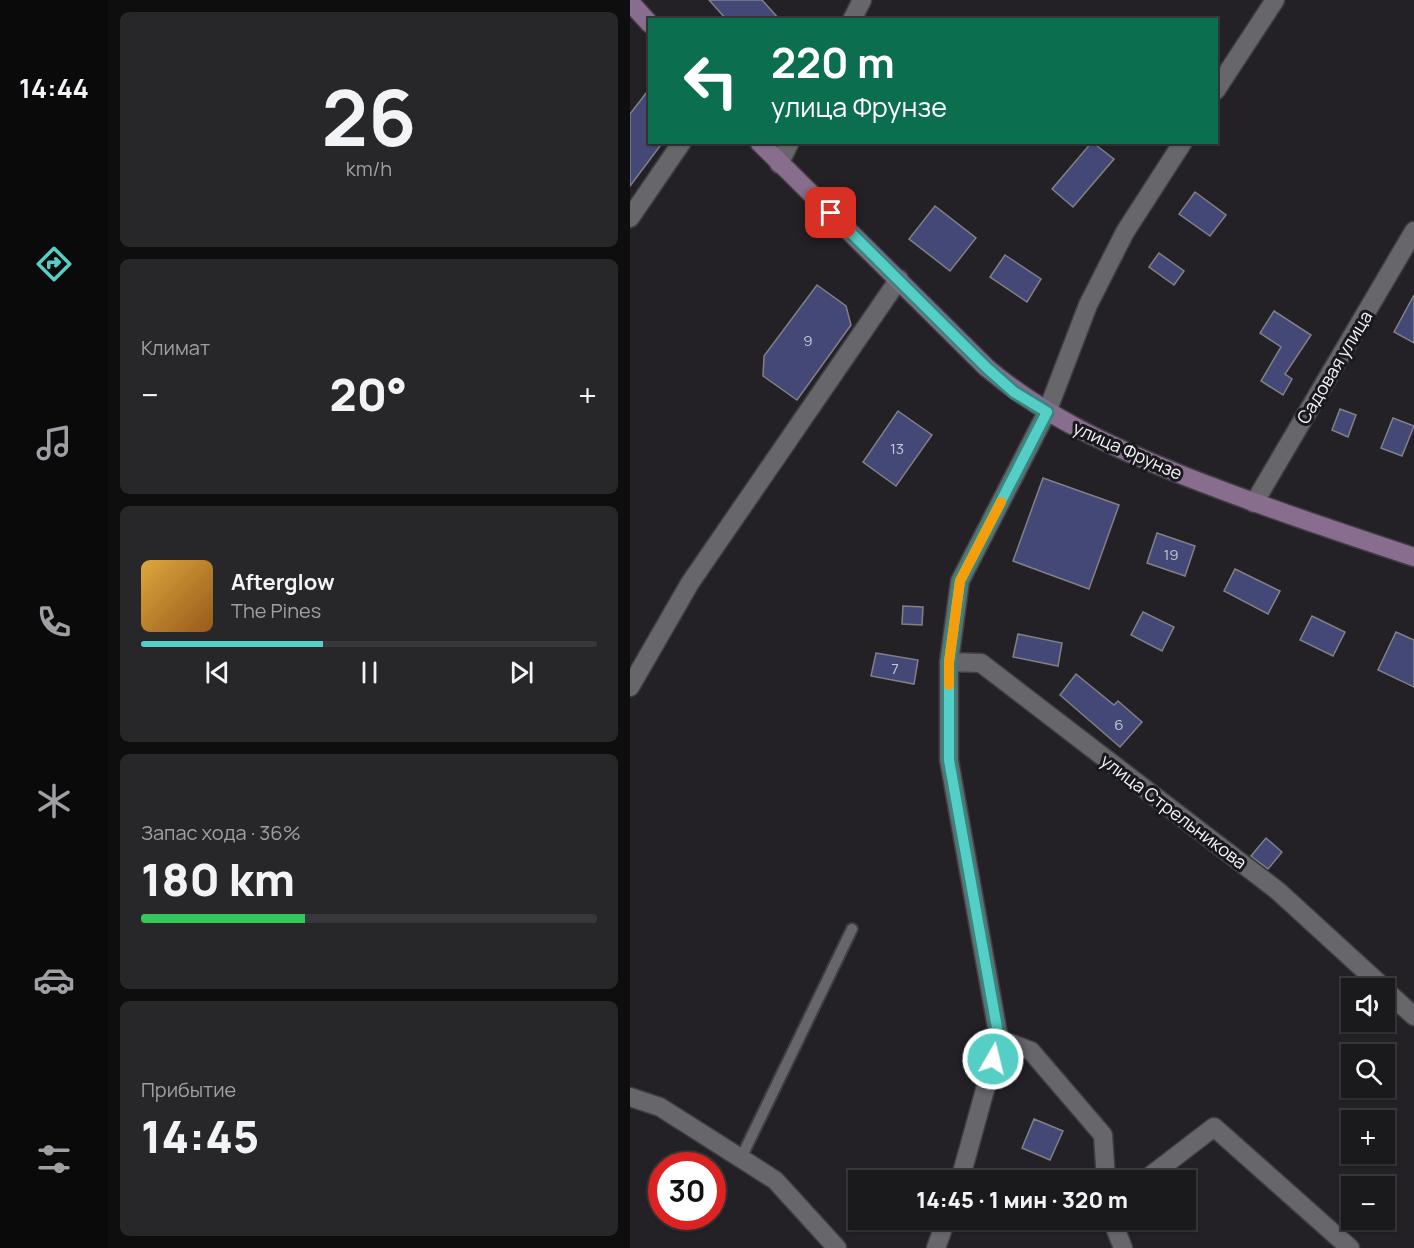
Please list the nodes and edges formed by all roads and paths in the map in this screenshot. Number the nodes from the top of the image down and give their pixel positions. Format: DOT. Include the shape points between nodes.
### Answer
graph roads {
  1 [pos="861,0"];
  2 [pos="1275,0"];
  3 [pos="630,2"];
  4 [pos="853,18"];
  5 [pos="648,22"];
  6 [pos="1218,87"];
  7 [pos="681,144"];
  8 [pos="761,144"];
  9 [pos="789,144"];
  10 [pos="1182,144"];
  11 [pos="779,164"];
  12 [pos="630,218"];
  13 [pos="1414,231"];
  14 [pos="899,279"];
  15 [pos="1047,412"];
  16 [pos="1254,503"];
  17 [pos="1414,557"];
  18 [pos="949,662"];
  19 [pos="630,687"];
  20 [pos="852,929"];
  21 [pos="1372,978"];
  22 [pos="1395,999"];
  23 [pos="1414,1016"];
  24 [pos="999,1039"];
  25 [pos="630,1097"];
  26 [pos="741,1158"];
  27 [pos="963,1170"];
  28 [pos="1105,1170"];
  29 [pos="1158,1170"];
  30 [pos="942,1230"];
  31 [pos="1116,1230"];
  32 [pos="837,1248"];
  33 [pos="936,1248"];
  34 [pos="1124,1248"];
  35 [pos="1350,1248"];
  1 -- 4 [label="street"];
  2 -- 6 [label="street"];
  3 -- 5 [label="main road"];
  7 -- 12 [label="street"];
  8 -- 11 [label="main road, улица Фрунзе"];
  9 -- 11 [label="street"];
  10 -- 15 [label="street" via="1125,232 1088,305"];
  11 -- 14 [label="main road, улица Фрунзе"];
  13 -- 16 [label="street, Садовая улица"];
  14 -- 15 [label="main road, улица Фрунзе" via="987,368 1014,392"];
  14 -- 19 [label="street" via="690,583"];
  15 -- 16 [label="main road, улица Фрунзе" via="1121,451"];
  15 -- 18 [label="street" via="960,581"];
  16 -- 17 [label="main road, улица Фрунзе"];
  18 -- 21 [label="street, улица Стрельникова" via="981,663 1278,891"];
  18 -- 24 [label="street" via="949,760"];
  20 -- 26 [label="lane"];
  22 -- 23 [label="street, улица Стрельникова"];
  24 -- 27 [label="street"];
  24 -- 28 [label="street" via="1031,1051 1103,1135"];
  25 -- 26 [label="street" via="660,1107"];
  26 -- 32 [label="street" via="775,1179"];
  29 -- 35 [label="street" via="1214,1127"];
  30 -- 33 [label="street"];
  31 -- 34 [label="street"];
}
